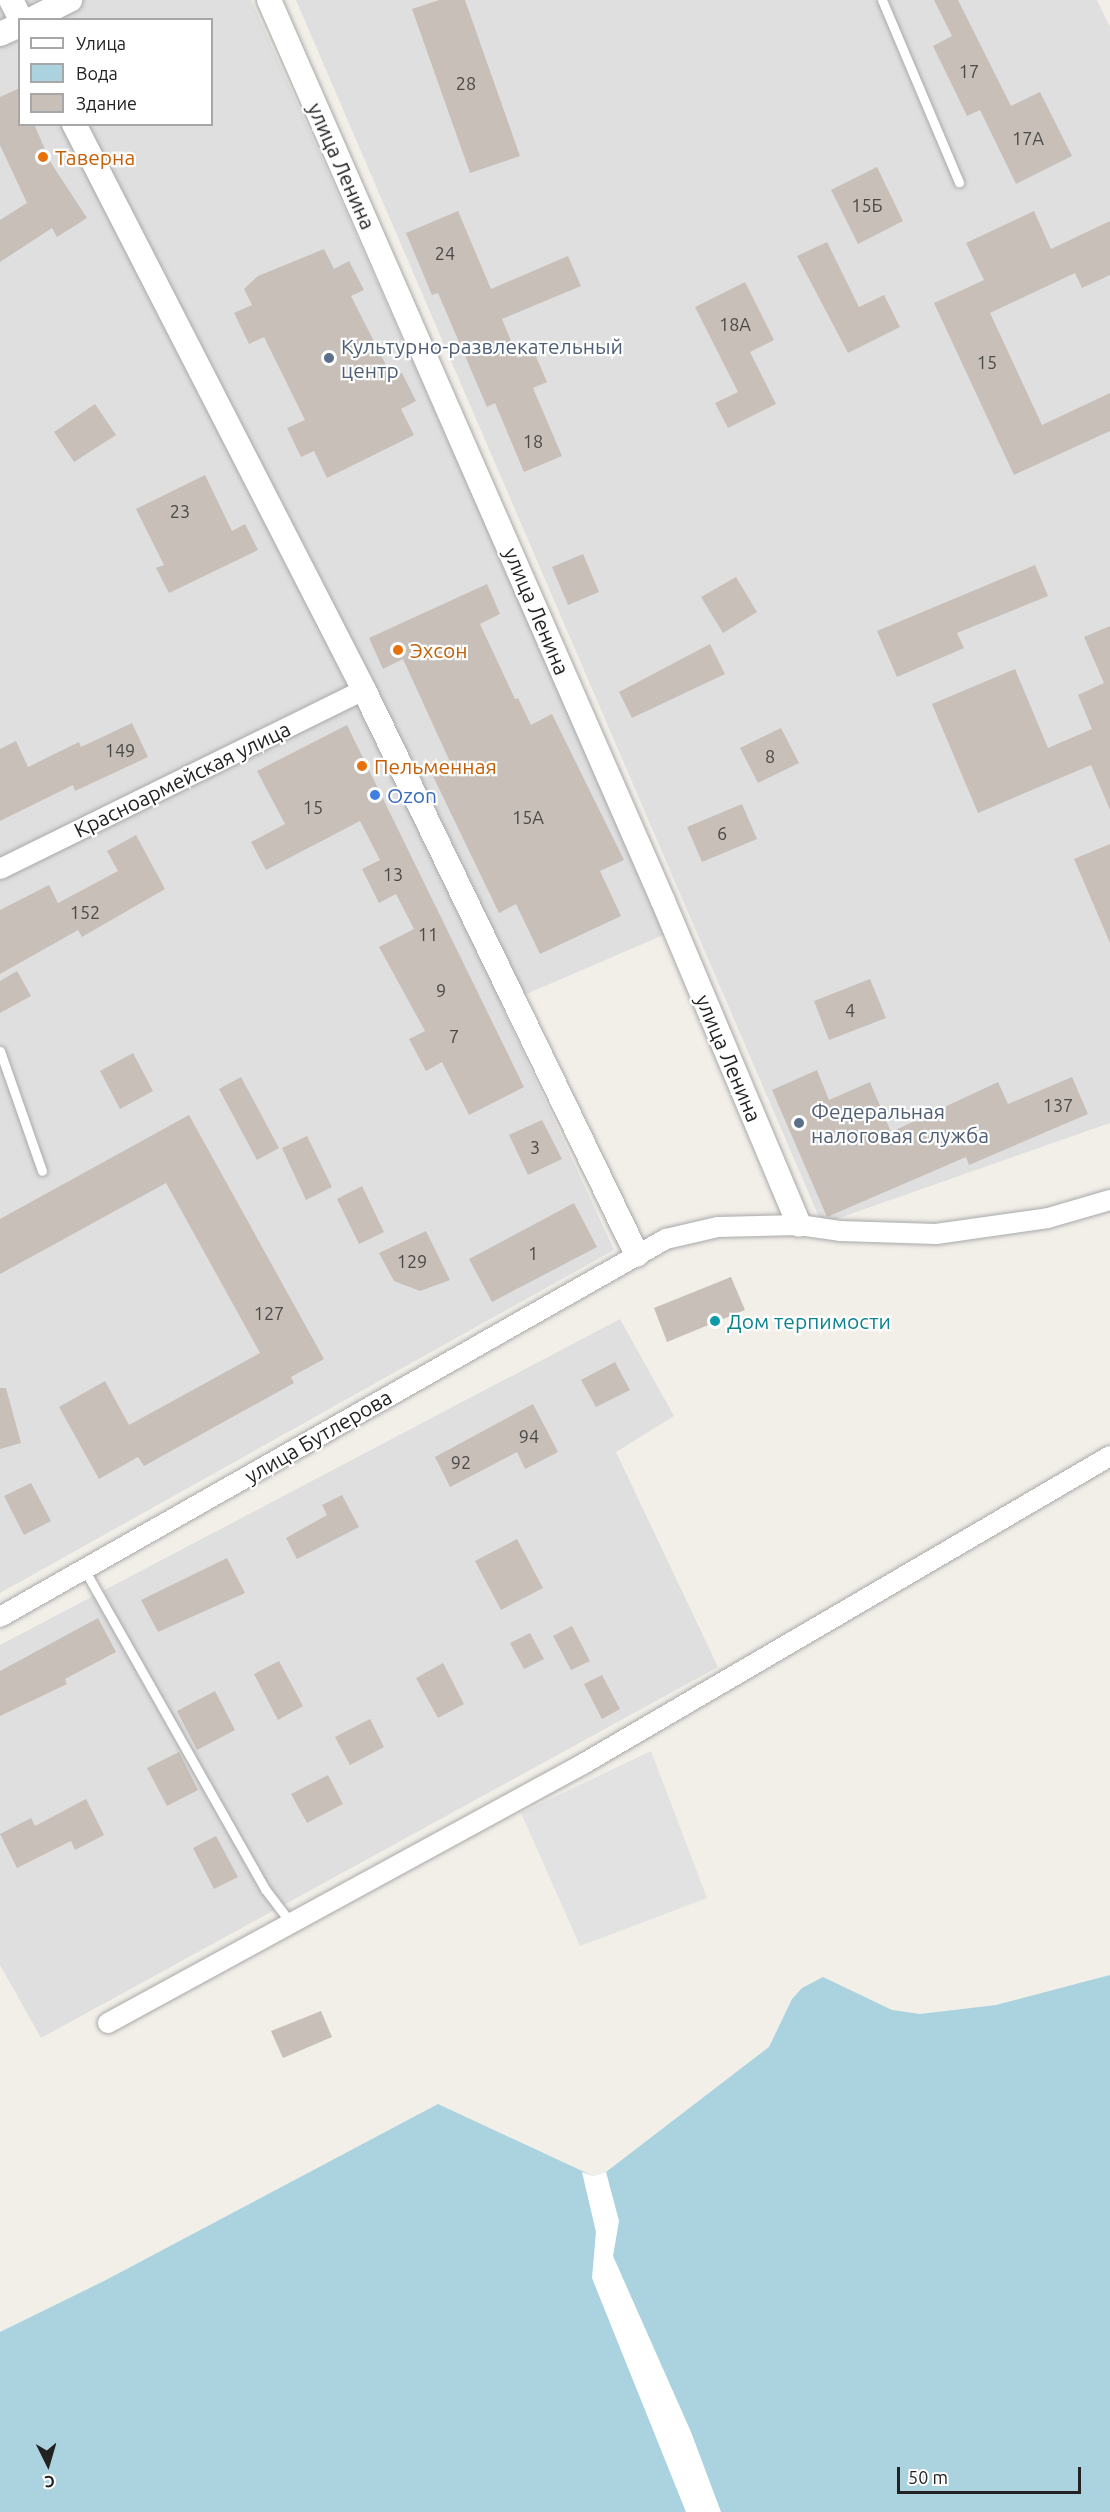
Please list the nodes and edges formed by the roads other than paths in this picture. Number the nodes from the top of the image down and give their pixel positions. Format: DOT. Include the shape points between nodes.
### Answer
graph roads {
  1 [pos="11,0"];
  2 [pos="70,0"];
  3 [pos="269,0"];
  4 [pos="882,0"];
  5 [pos="20,18"];
  6 [pos="34,18"];
  7 [pos="18,26"];
  8 [pos="0,34"];
  9 [pos="75,126"];
  10 [pos="959,183"];
  11 [pos="364,690"];
  12 [pos="0,869"];
  13 [pos="0,1051"];
  14 [pos="42,1171"];
  15 [pos="1110,1200"];
  16 [pos="799,1225"];
  17 [pos="637,1255"];
  18 [pos="1110,1456"];
  19 [pos="84,1569"];
  20 [pos="0,1617"];
  21 [pos="291,1923"];
  22 [pos="108,2023"];
  1 -- 5 [label="street"];
  2 -- 6 [label="street"];
  3 -- 16 [label="street, улица Ленина" via="663,901"];
  4 -- 10 [label="lane"];
  7 -- 8 [label="street"];
  9 -- 11 [label="street"];
  11 -- 12 [label="street, Красноармейская улица"];
  11 -- 17 [label="street"];
  13 -- 14 [label="lane"];
  15 -- 16 [label="street, улица Бутлерова" via="1048,1218 936,1234 840,1231"];
  16 -- 17 [label="street, улица Бутлерова" via="692,1231 666,1239"];
  17 -- 19 [label="street, улица Бутлерова"];
  18 -- 21 [label="street" via="583,1764"];
  19 -- 20 [label="street, улица Бутлерова"];
  19 -- 21 [label="lane" via="265,1889"];
  21 -- 22 [label="street"];
}
